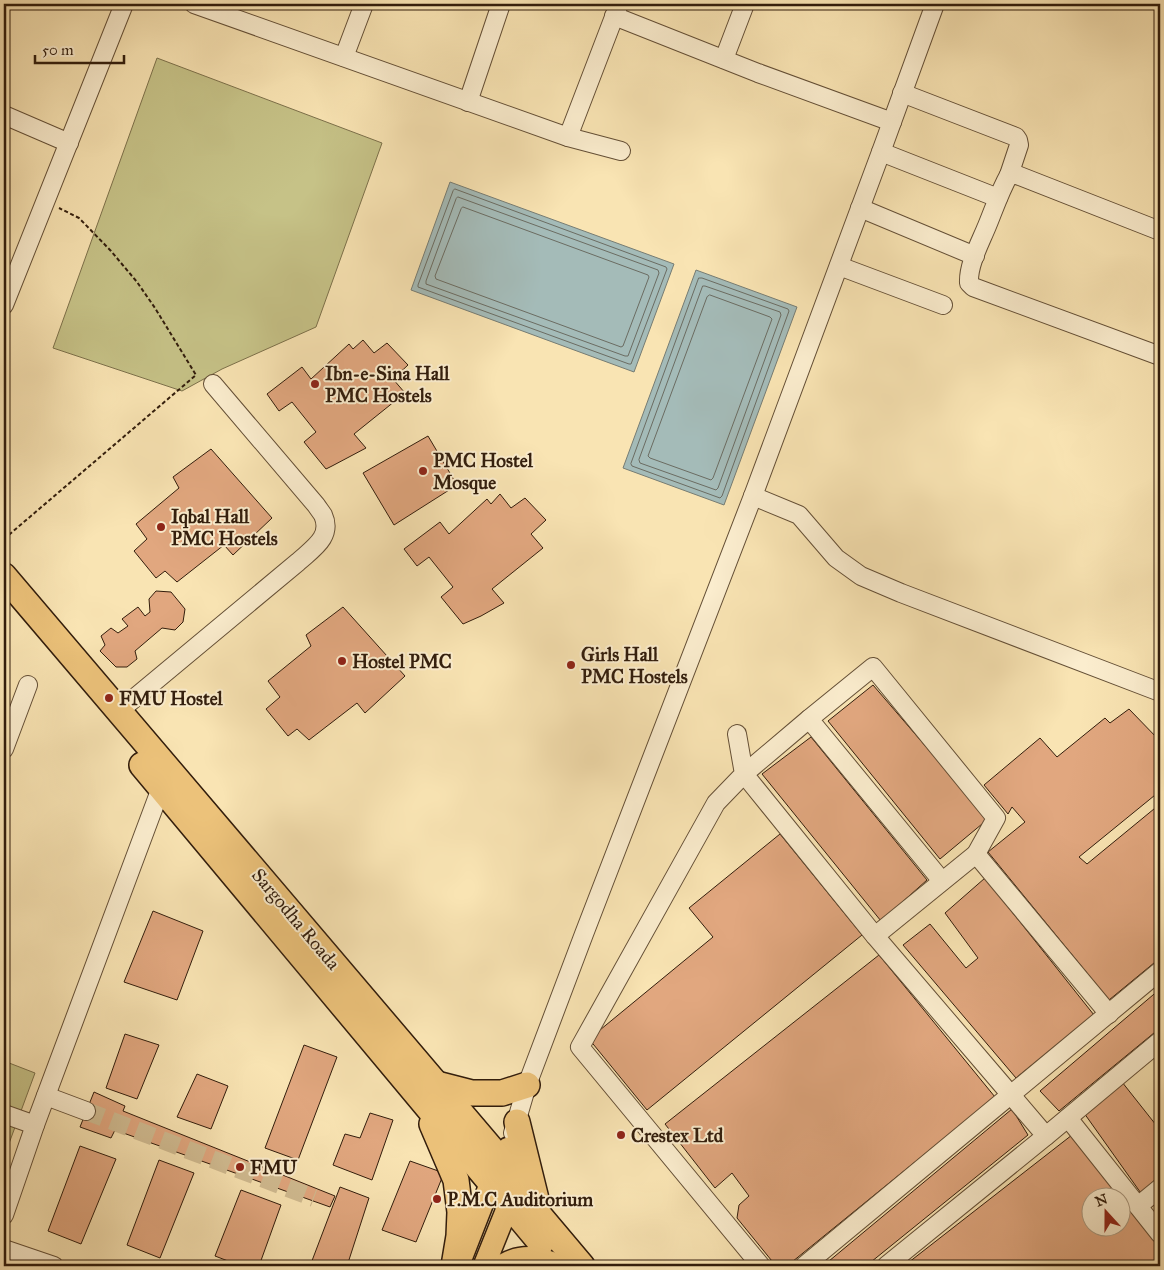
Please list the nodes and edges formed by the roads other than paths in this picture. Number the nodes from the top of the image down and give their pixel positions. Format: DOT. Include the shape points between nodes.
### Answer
graph roads {
  1 [pos="124,4"];
  2 [pos="194,4"];
  3 [pos="364,4"];
  4 [pos="501,4"];
  5 [pos="745,4"];
  6 [pos="935,4"];
  7 [pos="616,10"];
  8 [pos="344,57"];
  9 [pos="724,59"];
  10 [pos="902,93"];
  11 [pos="468,102"];
  12 [pos="4,115"];
  13 [pos="892,122"];
  14 [pos="568,137"];
  15 [pos="69,143"];
  16 [pos="621,151"];
  17 [pos="881,152"];
  18 [pos="1009,175"];
  19 [pos="998,198"];
  20 [pos="860,208"];
  21 [pos="1160,231"];
  22 [pos="975,256"];
  23 [pos="839,266"];
  24 [pos="4,305"];
  25 [pos="942,305"];
  26 [pos="1160,356"];
  27 [pos="213,384"];
  28 [pos="753,496"];
  29 [pos="4,576"];
  30 [pos="4,601"];
  31 [pos="28,685"];
  32 [pos="1160,692"];
  33 [pos="118,711"];
  34 [pos="809,719"];
  35 [pos="737,734"];
  36 [pos="4,749"];
  37 [pos="744,774"];
  38 [pos="161,788"];
  39 [pos="976,854"];
  40 [pos="942,881"];
  41 [pos="875,936"];
  42 [pos="1160,971"];
  43 [pos="1109,1014"];
  44 [pos="1160,1041"];
  45 [pos="527,1085"];
  46 [pos="430,1092"];
  47 [pos="1011,1095"];
  48 [pos="46,1096"];
  49 [pos="86,1111"];
  50 [pos="4,1114"];
  51 [pos="1068,1118"];
  52 [pos="517,1122"];
  53 [pos="36,1125"];
  54 [pos="1046,1136"];
  55 [pos="502,1165"];
  56 [pos="1160,1188"];
  57 [pos="509,1204"];
  58 [pos="1138,1206"];
  59 [pos="4,1215"];
  60 [pos="539,1215"];
  61 [pos="1160,1234"];
  62 [pos="4,1249"];
  63 [pos="54,1266"];
  64 [pos="454,1266"];
  65 [pos="459,1266"];
  66 [pos="484,1266"];
  67 [pos="505,1266"];
  68 [pos="554,1266"];
  69 [pos="560,1266"];
  70 [pos="582,1266"];
  71 [pos="761,1266"];
  72 [pos="804,1266"];
  73 [pos="886,1266"];
  1 -- 15 [label="street"];
  2 -- 8 [label="street"];
  3 -- 8 [label="street"];
  4 -- 11 [label="street"];
  5 -- 9 [label="street"];
  6 -- 10 [label="street"];
  7 -- 9 [label="street"];
  7 -- 14 [label="street"];
  8 -- 11 [label="street"];
  9 -- 13 [label="street"];
  10 -- 13 [label="street"];
  10 -- 18 [label="street" via="1016,137 1019,144"];
  11 -- 14 [label="street"];
  12 -- 15 [label="street"];
  13 -- 17 [label="street"];
  14 -- 16 [label="street"];
  15 -- 24 [label="street"];
  17 -- 19 [label="street"];
  17 -- 20 [label="street"];
  18 -- 19 [label="street"];
  18 -- 21 [label="street" via="1017,175"];
  19 -- 22 [label="street"];
  20 -- 22 [label="street"];
  20 -- 23 [label="street"];
  22 -- 26 [label="street" via="969,276 969,283 974,287"];
  23 -- 25 [label="street"];
  23 -- 28 [label="street"];
  27 -- 33 [label="street" via="316,505 323,515 326,529 322,540 304,556"];
  28 -- 32 [label="street" via="799,515 836,558 861,576"];
  28 -- 45 [label="street"];
  29 -- 33 [label="highway, Sargodha Roada"];
  30 -- 38 [label="highway, Sargodha Roada"];
  31 -- 36 [label="street"];
  33 -- 46 [label="highway, Sargodha Roada"];
  34 -- 37 [label="street"];
  34 -- 39 [label="street" via="873,667 996,818"];
  34 -- 40 [label="street"];
  35 -- 37 [label="street"];
  37 -- 41 [label="street"];
  37 -- 71 [label="street" via="716,803 580,1047"];
  38 -- 46 [label="highway, Sargodha Roada"];
  38 -- 48 [label="street"];
  39 -- 40 [label="street"];
  39 -- 43 [label="street"];
  40 -- 41 [label="street"];
  41 -- 47 [label="street"];
  42 -- 43 [label="street"];
  43 -- 47 [label="street"];
  44 -- 51 [label="street"];
  45 -- 46 [label="highway" via="502,1093"];
  45 -- 52 [label="street"];
  46 -- 55 [label="highway, Sargodha Roada"];
  46 -- 64 [label="highway" via="456,1180 460,1212"];
  47 -- 54 [label="street"];
  47 -- 72 [label="street"];
  48 -- 49 [label="street"];
  48 -- 53 [label="street"];
  50 -- 53 [label="street"];
  51 -- 54 [label="street"];
  51 -- 58 [label="street"];
  52 -- 55 [label="street"];
  52 -- 60 [label="highway"];
  53 -- 59 [label="street"];
  54 -- 73 [label="street"];
  55 -- 57 [label="highway, Sargodha Roada"];
  55 -- 60 [label="highway, Sargodha Roada"];
  55 -- 65 [label="main road"];
  56 -- 58 [label="street"];
  57 -- 66 [label="main road"];
  57 -- 69 [label="highway, Sargodha Roada"];
  58 -- 61 [label="street"];
  60 -- 70 [label="highway, Sargodha Roada"];
  62 -- 63 [label="street"];
  67 -- 68 [label="highway" via="527,1259"];
}
